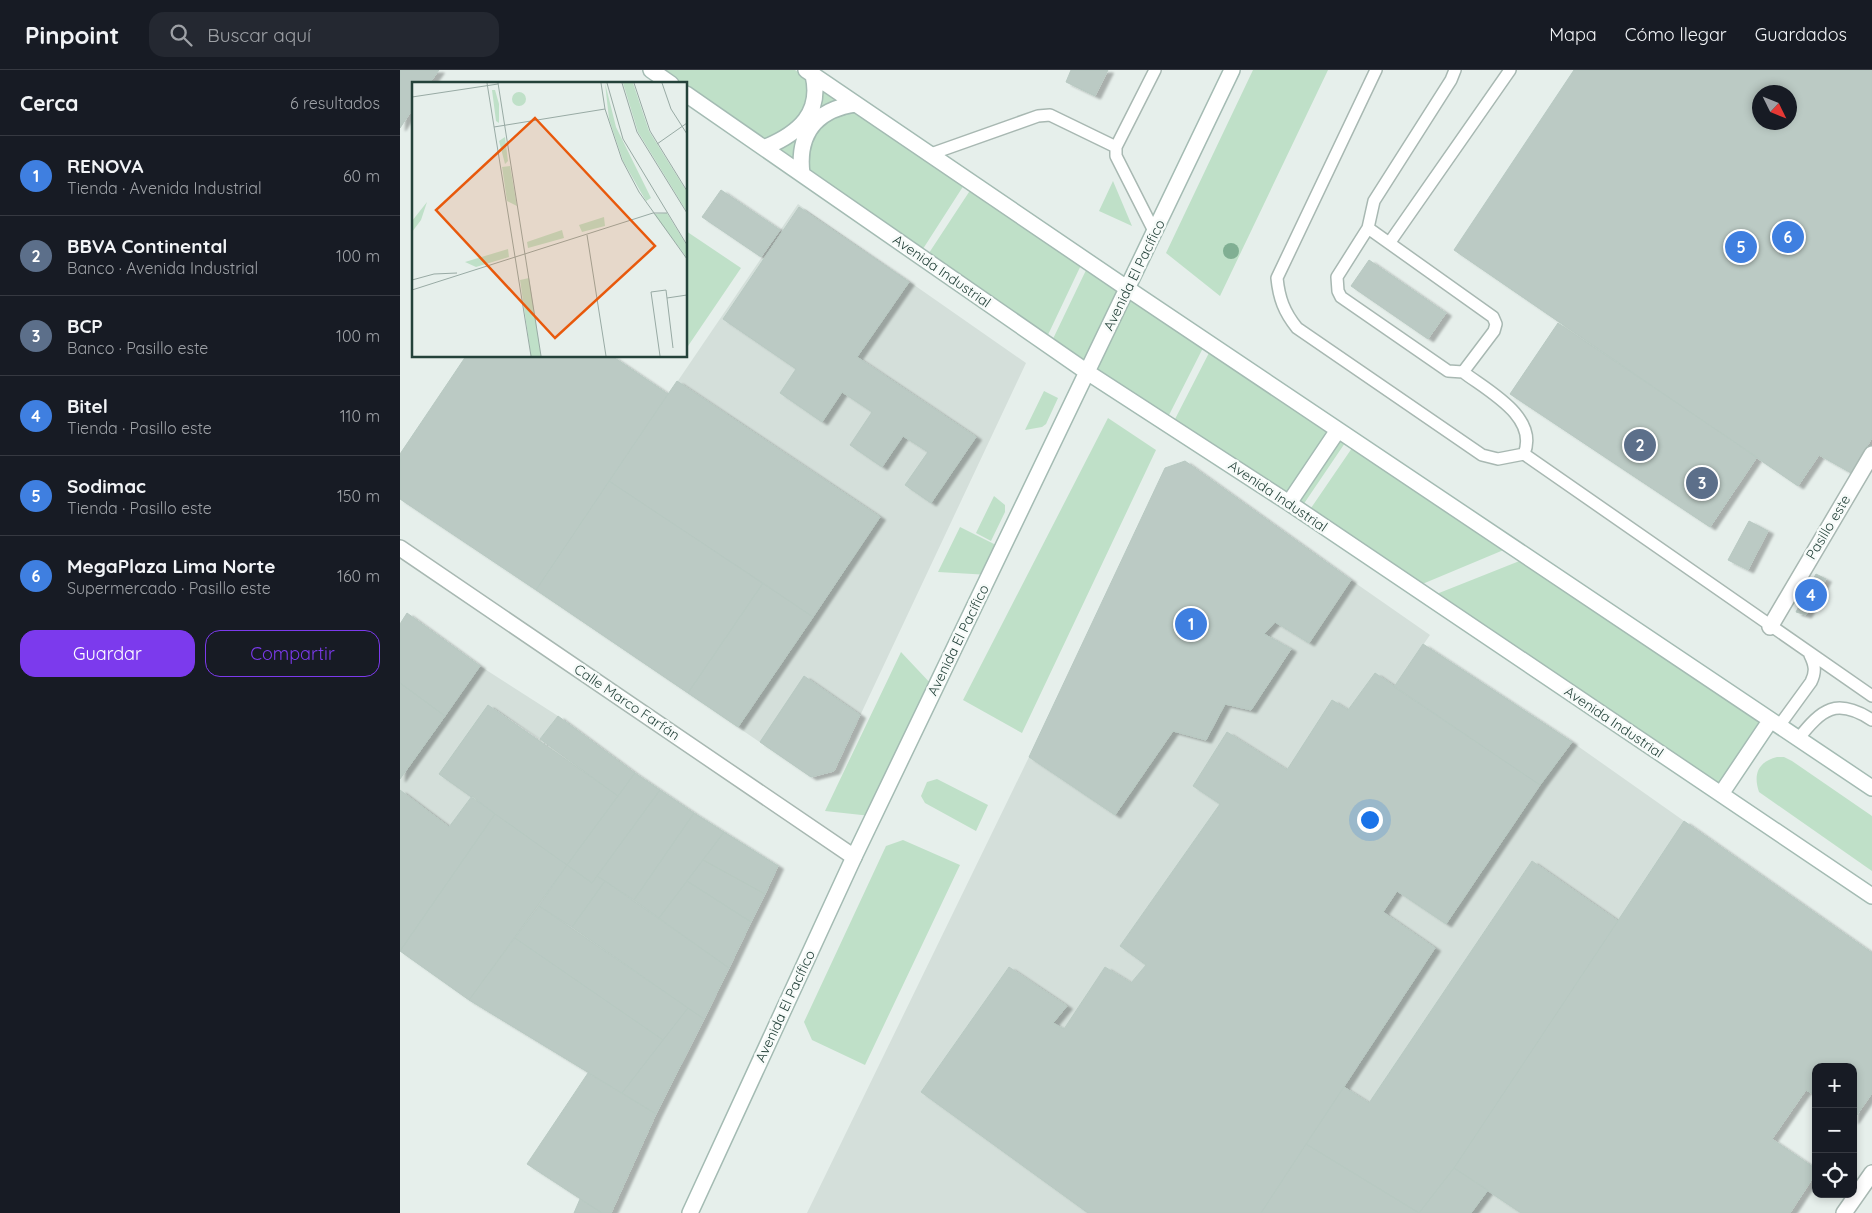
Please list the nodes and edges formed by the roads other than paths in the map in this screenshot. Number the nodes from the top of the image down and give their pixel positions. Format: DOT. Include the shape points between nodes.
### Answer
graph roads {
  1 [pos="651,70"];
  2 [pos="1155,70"];
  3 [pos="1232,70"];
  4 [pos="1376,70"];
  5 [pos="1455,70"];
  6 [pos="1510,70"];
  7 [pos="810,72"];
  8 [pos="668,82"];
  9 [pos="688,95"];
  10 [pos="855,104"];
  11 [pos="766,147"];
  12 [pos="1116,147"];
  13 [pos="928,155"];
  14 [pos="802,174"];
  15 [pos="1368,228"];
  16 [pos="1155,233"];
  17 [pos="1390,242"];
  18 [pos="1128,289"];
  19 [pos="1087,372"];
  20 [pos="1463,372"];
  21 [pos="1338,430"];
  22 [pos="1524,454"];
  23 [pos="1872,454"];
  24 [pos="1289,503"];
  25 [pos="400,548"];
  26 [pos="1770,627"];
  27 [pos="1810,655"];
  28 [pos="1872,696"];
  29 [pos="1872,720"];
  30 [pos="1775,724"];
  31 [pos="1798,739"];
  32 [pos="1872,788"];
  33 [pos="1721,794"];
  34 [pos="854,857"];
  35 [pos="1872,896"];
  36 [pos="1872,1172"];
  37 [pos="690,1213"];
  38 [pos="1844,1213"];
  1 -- 8 [label="main road"];
  2 -- 12 [label="lane"];
  3 -- 16 [label="main road, Avenida El Pacífico"];
  4 -- 22 [label="lane" via="1278,278 1278,293 1283,306 1297,328 1473,450 1498,459"];
  5 -- 15 [label="lane" via="1374,201"];
  6 -- 17 [label="lane"];
  7 -- 10 [label="main road"];
  7 -- 11 [label="main road" via="817,91 808,115 790,136"];
  9 -- 11 [label="main road, Avenida Industrial"];
  10 -- 13 [label="main road"];
  10 -- 14 [label="main road" via="830,110 818,119 801,146"];
  11 -- 14 [label="main road, Avenida Industrial"];
  12 -- 13 [label="lane" via="1050,115 1038,116"];
  12 -- 16 [label="lane" via="1116,156"];
  13 -- 18 [label="main road"];
  14 -- 19 [label="main road, Avenida Industrial"];
  15 -- 17 [label="lane"];
  15 -- 20 [label="lane" via="1338,277 1341,297 1448,371"];
  16 -- 18 [label="main road, Avenida El Pacífico"];
  17 -- 20 [label="lane" via="1493,317 1494,331"];
  18 -- 19 [label="main road, Avenida El Pacífico"];
  18 -- 21 [label="main road"];
  19 -- 24 [label="main road, Avenida Industrial"];
  19 -- 34 [label="main road, Avenida El Pacífico"];
  20 -- 22 [label="lane" via="1523,423 1528,445"];
  21 -- 24 [label="main road"];
  21 -- 30 [label="main road"];
  22 -- 26 [label="lane"];
  23 -- 26 [label="main road, Pasillo este"];
  24 -- 33 [label="main road, Avenida Industrial"];
  25 -- 34 [label="main road, Calle Marco Farfán"];
  26 -- 27 [label="lane"];
  27 -- 28 [label="lane"];
  27 -- 30 [label="lane" via="1815,674 1811,682"];
  29 -- 31 [label="lane" via="1841,706 1822,712"];
  30 -- 31 [label="main road"];
  30 -- 33 [label="main road"];
  31 -- 32 [label="main road"];
  33 -- 35 [label="main road, Avenida Industrial"];
  34 -- 37 [label="main road, Avenida El Pacífico"];
  36 -- 38 [label="main road"];
}
